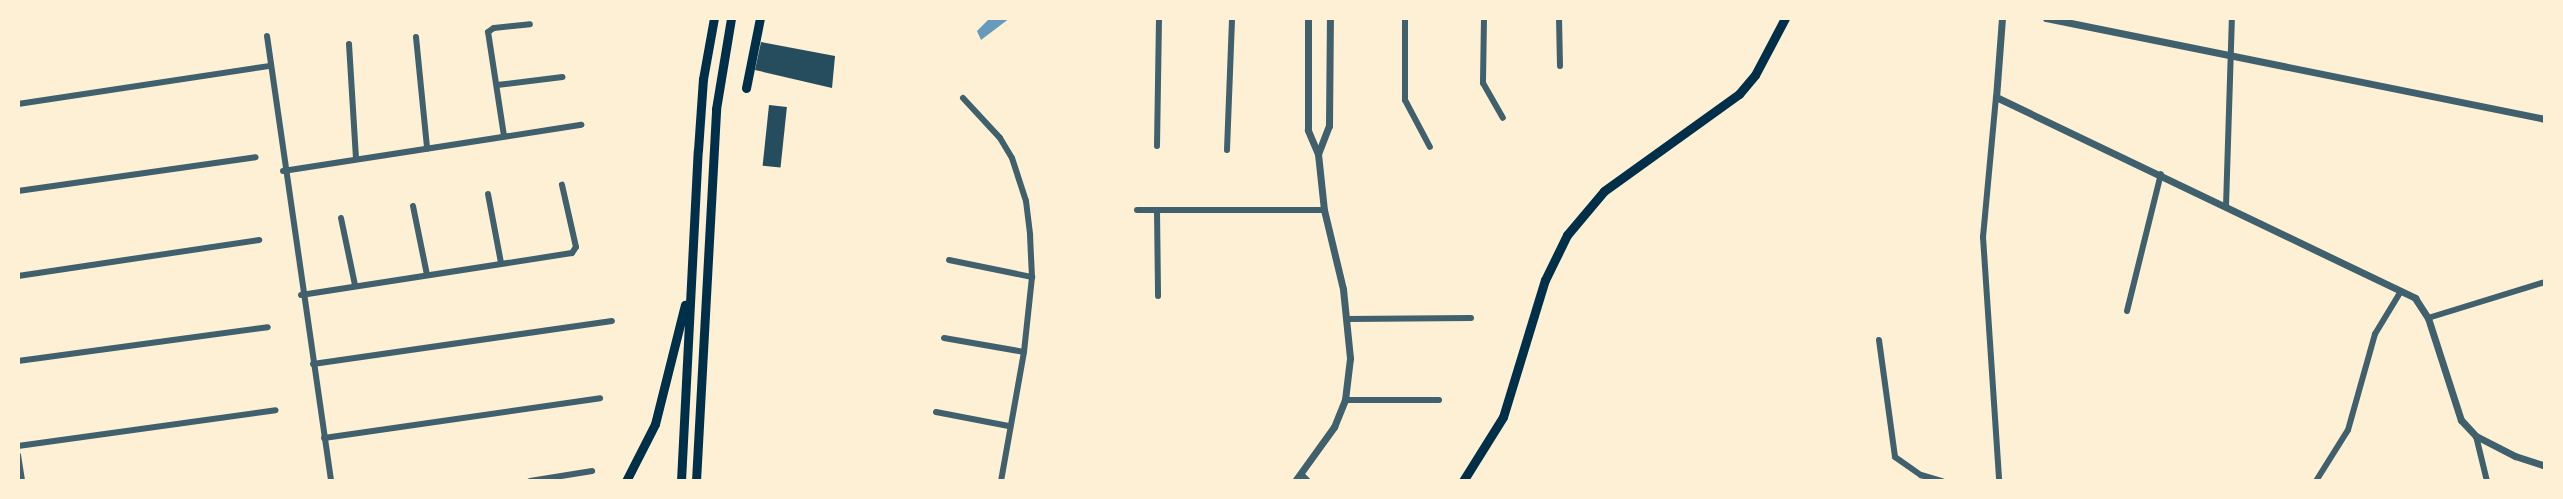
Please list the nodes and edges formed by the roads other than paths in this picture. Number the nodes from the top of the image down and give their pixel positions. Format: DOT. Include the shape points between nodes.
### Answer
graph roads {
  1 [pos="714,18"];
  2 [pos="731,18"];
  3 [pos="760,18"];
  4 [pos="1159,18"];
  5 [pos="1232,18"];
  6 [pos="1308,18"];
  7 [pos="1330,18"];
  8 [pos="1405,18"];
  9 [pos="1484,18"];
  10 [pos="1559,18"];
  11 [pos="1785,18"];
  12 [pos="2002,18"];
  13 [pos="2046,18"];
  14 [pos="2232,18"];
  15 [pos="530,24"];
  16 [pos="267,36"];
  17 [pos="416,38"];
  18 [pos="349,44"];
  19 [pos="2230,56"];
  20 [pos="270,66"];
  21 [pos="1560,66"];
  22 [pos="563,77"];
  23 [pos="497,85"];
  24 [pos="746,88"];
  25 [pos="1996,97"];
  26 [pos="963,98"];
  27 [pos="18,104"];
  28 [pos="1503,118"];
  29 [pos="2545,119"];
  30 [pos="581,125"];
  31 [pos="504,136"];
  32 [pos="1157,146"];
  33 [pos="1430,147"];
  34 [pos="427,148"];
  35 [pos="1227,150"];
  36 [pos="1318,154"];
  37 [pos="256,157"];
  38 [pos="357,159"];
  39 [pos="283,171"];
  40 [pos="2161,174"];
  41 [pos="562,185"];
  42 [pos="18,191"];
  43 [pos="488,194"];
  44 [pos="413,206"];
  45 [pos="2226,206"];
  46 [pos="1137,210"];
  47 [pos="1157,210"];
  48 [pos="1324,210"];
  49 [pos="341,218"];
  50 [pos="259,240"];
  51 [pos="949,260"];
  52 [pos="501,263"];
  53 [pos="427,275"];
  54 [pos="18,276"];
  55 [pos="1032,277"];
  56 [pos="2545,282"];
  57 [pos="690,283"];
  58 [pos="355,285"];
  59 [pos="2401,291"];
  60 [pos="301,295"];
  61 [pos="1158,296"];
  62 [pos="2127,311"];
  63 [pos="1471,318"];
  64 [pos="2428,318"];
  65 [pos="1347,320"];
  66 [pos="612,321"];
  67 [pos="268,327"];
  68 [pos="944,338"];
  69 [pos="1879,340"];
  70 [pos="1024,352"];
  71 [pos="18,361"];
  72 [pos="313,364"];
  73 [pos="600,398"];
  74 [pos="1345,400"];
  75 [pos="1438,400"];
  76 [pos="276,410"];
  77 [pos="936,412"];
  78 [pos="1010,426"];
  79 [pos="2476,436"];
  80 [pos="324,438"];
  81 [pos="18,446"];
  82 [pos="18,455"];
  83 [pos="2545,466"];
  84 [pos="592,471"];
  85 [pos="1302,475"];
  86 [pos="22,481"];
  87 [pos="330,481"];
  88 [pos="530,481"];
  89 [pos="626,481"];
  90 [pos="681,481"];
  91 [pos="696,481"];
  92 [pos="1001,481"];
  93 [pos="1295,481"];
  94 [pos="1308,481"];
  95 [pos="1463,481"];
  96 [pos="1942,481"];
  97 [pos="1999,481"];
  98 [pos="2316,481"];
  99 [pos="2487,481"];
  1 -- 57 [label="main road" via="703,79"];
  2 -- 91 [label="main road" via="716,110"];
  3 -- 24 [label="main road"];
  4 -- 32 [label="street"];
  5 -- 35 [label="street"];
  6 -- 36 [label="street" via="1308,130"];
  7 -- 36 [label="street" via="1329,126"];
  8 -- 33 [label="street" via="1405,100"];
  9 -- 28 [label="street" via="1483,83"];
  10 -- 21 [label="street"];
  11 -- 95 [label="main road" via="1755,75 1739,94 1604,191 1567,235 1545,280 1503,417"];
  12 -- 25 [label="street"];
  13 -- 19 [label="street"];
  14 -- 19 [label="street"];
  15 -- 23 [label="street" via="489,30"];
  16 -- 20 [label="street"];
  17 -- 34 [label="street"];
  18 -- 38 [label="street"];
  19 -- 29 [label="street"];
  19 -- 45 [label="street"];
  20 -- 27 [label="street"];
  20 -- 39 [label="street"];
  22 -- 23 [label="street"];
  23 -- 31 [label="street"];
  25 -- 40 [label="street"];
  25 -- 97 [label="street" via="1983,237"];
  26 -- 55 [label="street" via="1000,138 1020,177 1030,235"];
  30 -- 31 [label="street"];
  31 -- 34 [label="street"];
  34 -- 38 [label="street"];
  36 -- 48 [label="street"];
  37 -- 42 [label="street"];
  38 -- 39 [label="street"];
  39 -- 60 [label="street"];
  40 -- 45 [label="street"];
  40 -- 62 [label="street"];
  41 -- 52 [label="street" via="575,250"];
  43 -- 52 [label="street"];
  44 -- 53 [label="street"];
  45 -- 59 [label="street"];
  46 -- 47 [label="street"];
  47 -- 48 [label="street"];
  47 -- 61 [label="street"];
  48 -- 65 [label="street"];
  49 -- 58 [label="street"];
  50 -- 54 [label="street"];
  51 -- 55 [label="street"];
  52 -- 53 [label="street"];
  53 -- 58 [label="street"];
  55 -- 70 [label="street"];
  56 -- 64 [label="street"];
  57 -- 89 [label="main road" via="656,424"];
  57 -- 90 [label="main road"];
  58 -- 60 [label="street"];
  59 -- 64 [label="street" via="2415,298"];
  59 -- 98 [label="street" via="2375,334 2348,430"];
  60 -- 72 [label="street"];
  63 -- 65 [label="street"];
  64 -- 79 [label="street" via="2453,403 2461,420"];
  65 -- 74 [label="street" via="1350,358"];
  66 -- 72 [label="street"];
  67 -- 71 [label="street"];
  68 -- 70 [label="street"];
  69 -- 96 [label="street" via="1894,457 1921,475"];
  70 -- 78 [label="street"];
  72 -- 80 [label="street"];
  73 -- 80 [label="street"];
  74 -- 75 [label="street"];
  74 -- 85 [label="street" via="1323,446"];
  76 -- 81 [label="street"];
  77 -- 78 [label="street"];
  78 -- 92 [label="street"];
  79 -- 83 [label="street"];
  79 -- 99 [label="street"];
  80 -- 87 [label="street"];
  82 -- 86 [label="street"];
  84 -- 88 [label="street"];
  85 -- 93 [label="street"];
  85 -- 94 [label="street"];
}
